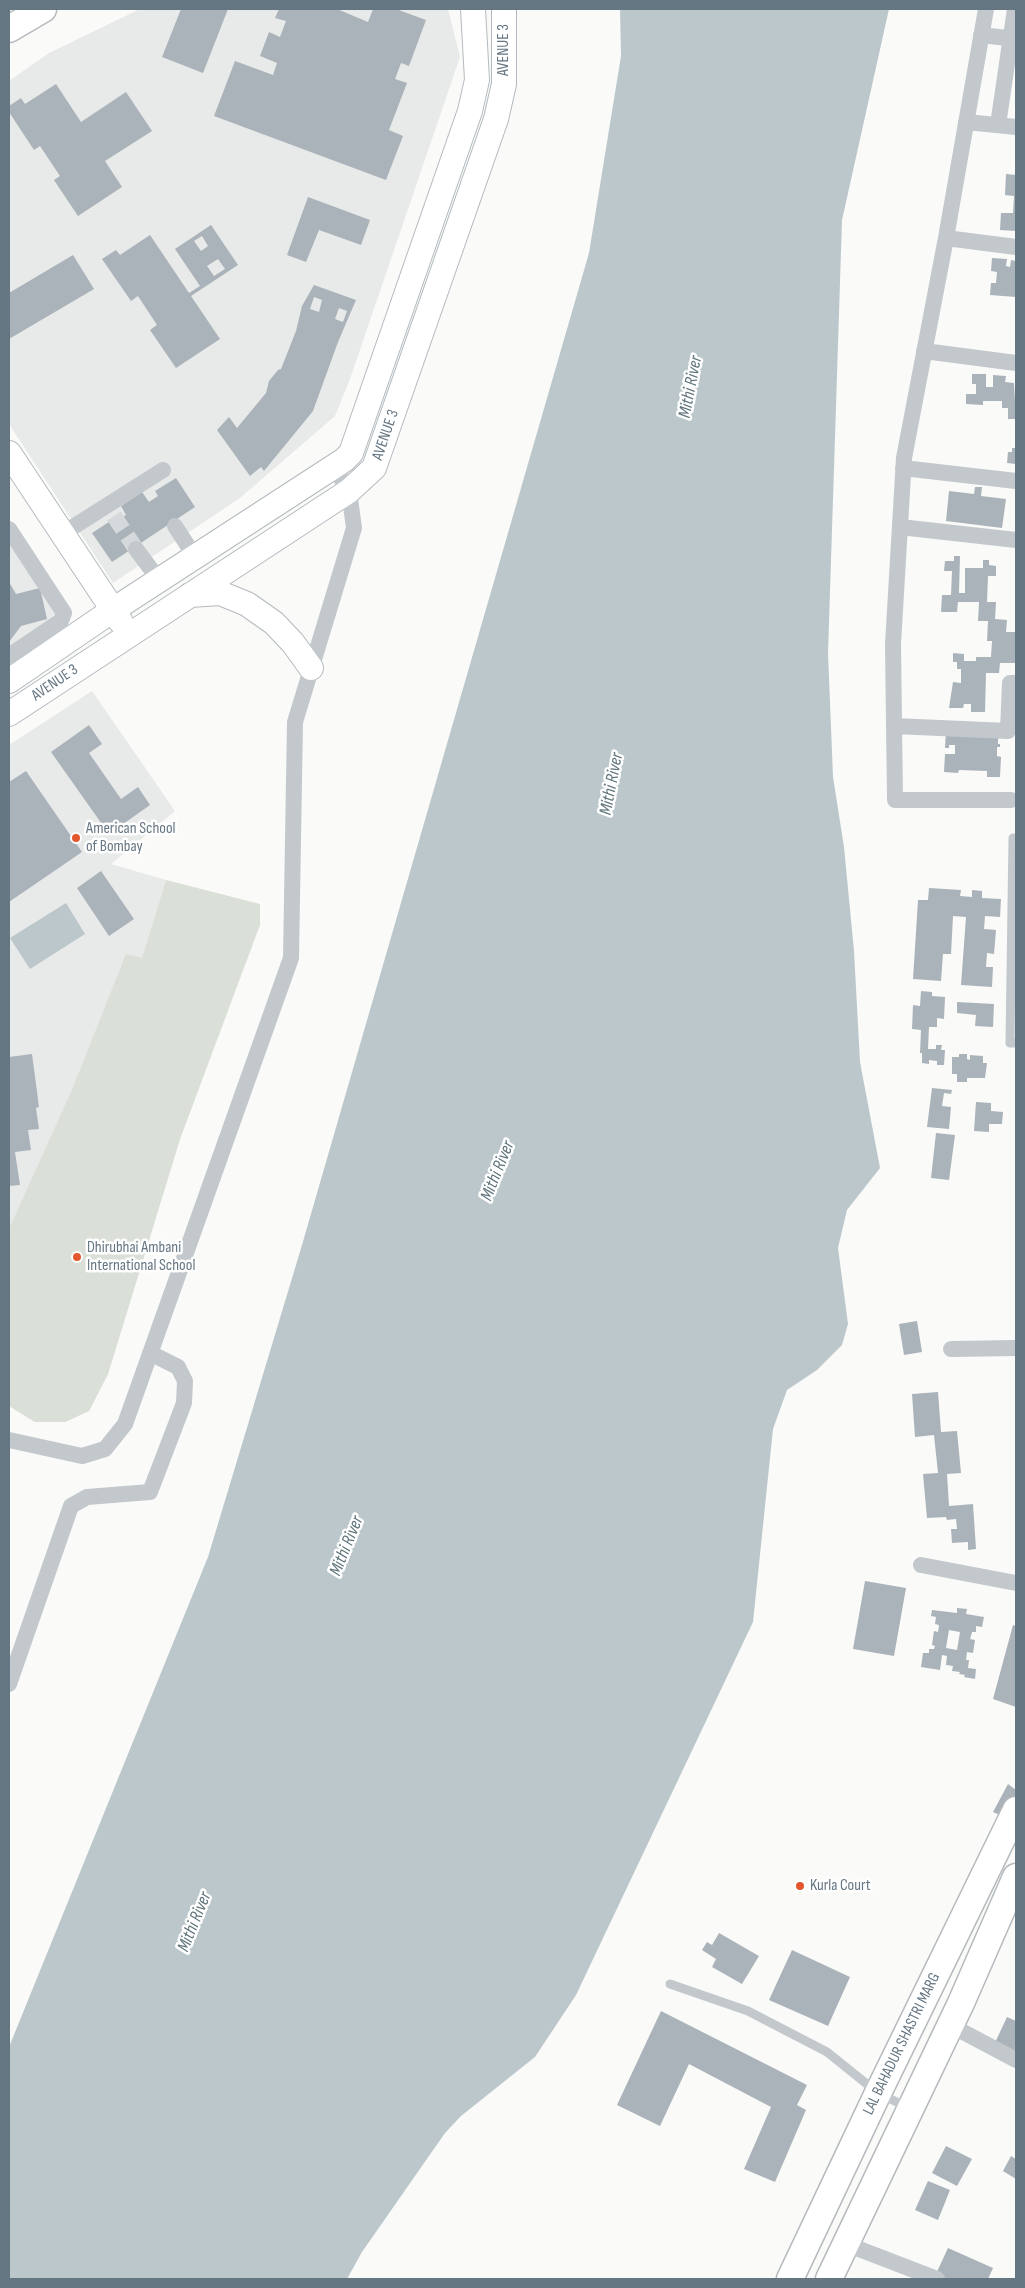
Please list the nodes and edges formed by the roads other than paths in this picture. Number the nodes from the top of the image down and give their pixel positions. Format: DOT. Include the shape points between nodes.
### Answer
graph roads {
  1 [pos="43,9"];
  2 [pos="473,9"];
  3 [pos="504,9"];
  4 [pos="986,9"];
  5 [pos="1015,9"];
  6 [pos="9,29"];
  7 [pos="982,34"];
  8 [pos="1014,38"];
  9 [pos="966,122"];
  10 [pos="998,125"];
  11 [pos="1016,127"];
  12 [pos="946,238"];
  13 [pos="1016,248"];
  14 [pos="924,351"];
  15 [pos="1016,364"];
  16 [pos="12,465"];
  17 [pos="334,467"];
  18 [pos="903,468"];
  19 [pos="163,470"];
  20 [pos="1016,481"];
  21 [pos="349,491"];
  22 [pos="175,526"];
  23 [pos="900,527"];
  24 [pos="9,529"];
  25 [pos="62,534"];
  26 [pos="1016,540"];
  27 [pos="136,549"];
  28 [pos="195,557"];
  29 [pos="159,580"];
  30 [pos="187,596"];
  31 [pos="113,610"];
  32 [pos="129,634"];
  33 [pos="311,668"];
  34 [pos="10,670"];
  35 [pos="1016,683"];
  36 [pos="9,714"];
  37 [pos="894,726"];
  38 [pos="1011,800"];
  39 [pos="1013,838"];
  40 [pos="1016,1043"];
  41 [pos="1016,1348"];
  42 [pos="952,1349"];
  43 [pos="150,1353"];
  44 [pos="9,1440"];
  45 [pos="921,1565"];
  46 [pos="1016,1583"];
  47 [pos="9,1684"];
  48 [pos="1016,1810"];
  49 [pos="1016,1877"];
  50 [pos="670,1984"];
  51 [pos="950,2025"];
  52 [pos="1016,2060"];
  53 [pos="878,2092"];
  54 [pos="910,2109"];
  55 [pos="812,2234"];
  56 [pos="846,2244"];
  57 [pos="790,2279"];
  58 [pos="829,2279"];
  59 [pos="937,2279"];
  1 -- 6 [label="main road"];
  2 -- 17 [label="street, AVENUE 3" via="477,80 470,111 355,443 351,453"];
  3 -- 21 [label="street, AVENUE 3" via="504,84 496,119 374,468"];
  4 -- 7 [label="street"];
  5 -- 8 [label="street"];
  7 -- 8 [label="street"];
  7 -- 9 [label="street"];
  8 -- 10 [label="street"];
  9 -- 10 [label="street"];
  9 -- 12 [label="street"];
  10 -- 11 [label="street"];
  12 -- 13 [label="street"];
  12 -- 14 [label="street"];
  14 -- 15 [label="street"];
  14 -- 18 [label="street"];
  16 -- 25 [label="street"];
  17 -- 21 [label="street"];
  17 -- 28 [label="street, AVENUE 3"];
  18 -- 20 [label="street"];
  18 -- 23 [label="street"];
  19 -- 25 [label="street" via="110,511"];
  21 -- 30 [label="street, AVENUE 3"];
  21 -- 33 [label="street" via="354,528"];
  22 -- 28 [label="street"];
  23 -- 26 [label="street"];
  23 -- 37 [label="street" via="893,644"];
  24 -- 34 [label="street" via="64,613 61,622"];
  25 -- 31 [label="street"];
  27 -- 29 [label="street"];
  28 -- 29 [label="street, AVENUE 3"];
  29 -- 31 [label="street, AVENUE 3"];
  30 -- 32 [label="street, AVENUE 3"];
  30 -- 33 [label="street" via="220,593 247,604 274,623"];
  31 -- 32 [label="street"];
  31 -- 34 [label="street, AVENUE 3"];
  32 -- 36 [label="street, AVENUE 3"];
  33 -- 43 [label="street" via="295,722 291,958"];
  35 -- 37 [label="street" via="1010,683 1008,731"];
  37 -- 38 [label="street" via="895,800"];
  39 -- 40 [label="lane" via="1010,1042"];
  41 -- 42 [label="street"];
  43 -- 44 [label="street" via="125,1424 105,1449 82,1456"];
  43 -- 47 [label="street" via="178,1367 185,1381 184,1403 150,1492 87,1497 71,1506"];
  45 -- 46 [label="street"];
  48 -- 53 [label="main road, LAL BAHADUR SHASTRI MARG"];
  49 -- 51 [label="main road"];
  50 -- 53 [label="lane" via="748,2011 818,2047"];
  51 -- 52 [label="street"];
  51 -- 54 [label="main road"];
  53 -- 54 [label="lane"];
  53 -- 55 [label="main road, LAL BAHADUR SHASTRI MARG"];
  54 -- 56 [label="main road"];
  55 -- 56 [label="main road"];
  55 -- 57 [label="main road, LAL BAHADUR SHASTRI MARG"];
  56 -- 58 [label="main road"];
  56 -- 59 [label="street"];
}
